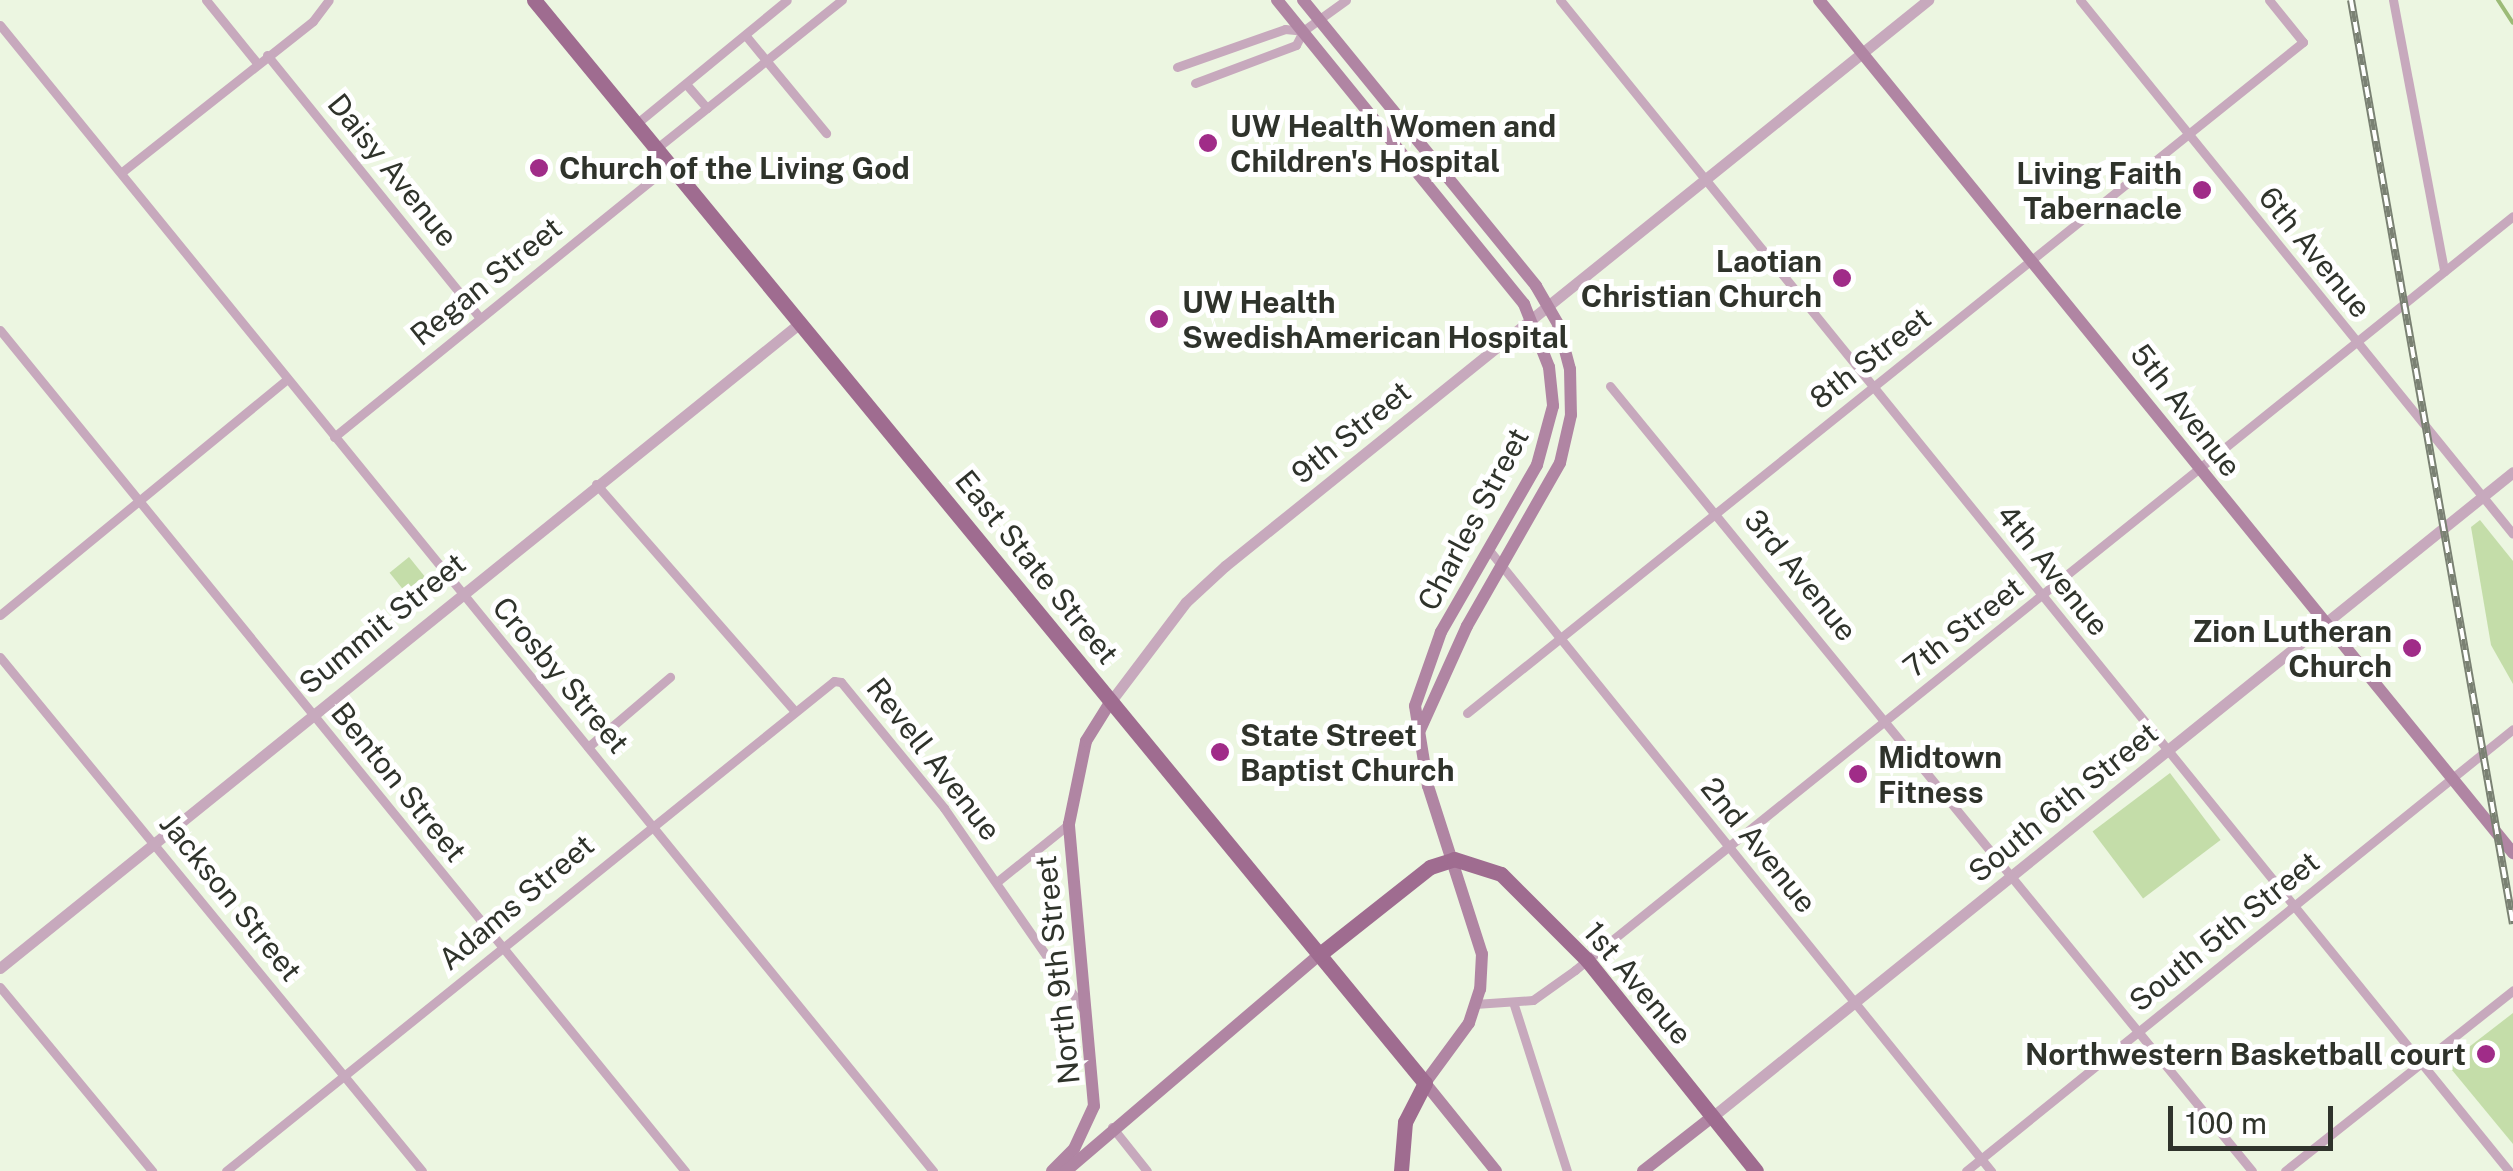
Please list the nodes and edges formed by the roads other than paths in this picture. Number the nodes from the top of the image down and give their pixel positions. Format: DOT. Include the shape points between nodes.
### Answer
graph roads {
  1 [pos="206,0"];
  2 [pos="329,0"];
  3 [pos="534,0"];
  4 [pos="787,0"];
  5 [pos="842,0"];
  6 [pos="1277,0"];
  7 [pos="1303,0"];
  8 [pos="1346,0"];
  9 [pos="1560,0"];
  10 [pos="1819,0"];
  11 [pos="1928,0"];
  12 [pos="2080,0"];
  13 [pos="2269,0"];
  14 [pos="2394,0"];
  15 [pos="1320,20"];
  16 [pos="0,25"];
  17 [pos="1303,31"];
  18 [pos="746,36"];
  19 [pos="1862,53"];
  20 [pos="268,55"];
  21 [pos="767,62"];
  22 [pos="257,63"];
  23 [pos="1177,67"];
  24 [pos="1195,82"];
  25 [pos="686,84"];
  26 [pos="707,108"];
  27 [pos="636,124"];
  28 [pos="826,133"];
  29 [pos="2189,134"];
  30 [pos="656,148"];
  31 [pos="670,165"];
  32 [pos="122,172"];
  33 [pos="1707,179"];
  34 [pos="2513,216"];
  35 [pos="2033,260"];
  36 [pos="2444,271"];
  37 [pos="1547,304"];
  38 [pos="1532,316"];
  39 [pos="480,318"];
  40 [pos="800,323"];
  41 [pos="0,330"];
  42 [pos="2357,344"];
  43 [pos="287,379"];
  44 [pos="1610,386"];
  45 [pos="1874,386"];
  46 [pos="334,437"];
  47 [pos="2200,468"];
  48 [pos="2513,472"];
  49 [pos="596,484"];
  50 [pos="2483,496"];
  51 [pos="138,499"];
  52 [pos="1716,511"];
  53 [pos="2513,534"];
  54 [pos="1489,550"];
  55 [pos="1503,567"];
  56 [pos="459,592"];
  57 [pos="2042,596"];
  58 [pos="0,615"];
  59 [pos="2324,623"];
  60 [pos="1561,638"];
  61 [pos="0,656"];
  62 [pos="670,676"];
  63 [pos="841,682"];
  64 [pos="1111,700"];
  65 [pos="792,708"];
  66 [pos="310,712"];
  67 [pos="1467,713"];
  68 [pos="1886,720"];
  69 [pos="2513,729"];
  70 [pos="1420,730"];
  71 [pos="588,747"];
  72 [pos="2167,750"];
  73 [pos="2454,778"];
  74 [pos="650,823"];
  75 [pos="1069,824"];
  76 [pos="153,840"];
  77 [pos="1729,846"];
  78 [pos="2513,853"];
  79 [pos="1454,860"];
  80 [pos="2012,875"];
  81 [pos="998,881"];
  82 [pos="2294,908"];
  83 [pos="502,947"];
  84 [pos="1320,954"];
  85 [pos="1587,960"];
  86 [pos="0,968"];
  87 [pos="0,987"];
  88 [pos="2513,990"];
  89 [pos="1854,1002"];
  90 [pos="1475,1004"];
  91 [pos="1514,1005"];
  92 [pos="1087,1016"];
  93 [pos="2138,1032"];
  94 [pos="2419,1062"];
  95 [pos="344,1076"];
  96 [pos="1425,1083"];
  97 [pos="1712,1117"];
  98 [pos="1112,1126"];
  99 [pos="1981,1158"];
  100 [pos="152,1171"];
  101 [pos="226,1171"];
  102 [pos="422,1171"];
  103 [pos="685,1171"];
  104 [pos="933,1171"];
  105 [pos="1052,1171"];
  106 [pos="1066,1171"];
  107 [pos="1147,1171"];
  108 [pos="1400,1171"];
  109 [pos="1496,1171"];
  110 [pos="1567,1171"];
  111 [pos="1644,1171"];
  112 [pos="1756,1171"];
  113 [pos="1966,1171"];
  114 [pos="1991,1171"];
  115 [pos="2252,1171"];
  116 [pos="2286,1171"];
  117 [pos="2509,1171"];
  1 -- 22 [label="street"];
  2 -- 20 [label="street"];
  3 -- 27 [label="main road, East State Street"];
  4 -- 18 [label="street"];
  5 -- 21 [label="street"];
  6 -- 17 [label="main road, Charles Street"];
  7 -- 15 [label="main road, Charles Street"];
  8 -- 15 [label="street"];
  9 -- 33 [label="street, 4th Avenue"];
  10 -- 19 [label="main road, 5th Avenue"];
  11 -- 19 [label="street, 9th Street"];
  12 -- 29 [label="street, 6th Avenue"];
  13 -- 29 [label="street, 8th Street" via="2303,42"];
  14 -- 36 [label="street"];
  15 -- 17 [label="street"];
  15 -- 37 [label="main road, Charles Street"];
  16 -- 32 [label="street, Crosby Street"];
  17 -- 23 [label="street" via="1285,30"];
  17 -- 24 [label="street" via="1296,46"];
  17 -- 38 [label="main road, Charles Street"];
  18 -- 21 [label="street"];
  18 -- 25 [label="street"];
  19 -- 33 [label="street, 9th Street"];
  19 -- 35 [label="main road, 5th Avenue"];
  20 -- 22 [label="street"];
  20 -- 39 [label="street, Daisy Avenue"];
  21 -- 26 [label="street"];
  21 -- 28 [label="street"];
  22 -- 32 [label="street"];
  25 -- 26 [label="street"];
  25 -- 27 [label="street"];
  26 -- 30 [label="street"];
  27 -- 30 [label="main road, East State Street"];
  29 -- 35 [label="street, 8th Street"];
  29 -- 42 [label="street, 6th Avenue"];
  30 -- 31 [label="main road, East State Street"];
  31 -- 39 [label="street, Regan Street"];
  31 -- 40 [label="main road, East State Street"];
  32 -- 43 [label="street, Crosby Street"];
  33 -- 37 [label="street, 9th Street"];
  33 -- 45 [label="street, 4th Avenue"];
  34 -- 36 [label="street, 7th Street"];
  35 -- 45 [label="street, 8th Street"];
  35 -- 47 [label="main road, 5th Avenue"];
  36 -- 42 [label="street, 7th Street"];
  37 -- 38 [label="street, 9th Street"];
  37 -- 55 [label="main road, Charles Street" via="1565,344 1571,415 1560,463"];
  38 -- 54 [label="main road, Charles Street" via="1550,367 1548,436"];
  38 -- 64 [label="street, 9th Street" via="1186,602"];
  39 -- 46 [label="street, Regan Street"];
  40 -- 49 [label="street, Summit Street"];
  40 -- 64 [label="main road, East State Street"];
  41 -- 51 [label="street, Benton Street"];
  42 -- 47 [label="street, 7th Street"];
  42 -- 50 [label="street, 6th Avenue"];
  43 -- 46 [label="street, Crosby Street"];
  43 -- 51 [label="street"];
  44 -- 52 [label="street, 3rd Avenue"];
  45 -- 52 [label="street, 8th Street"];
  45 -- 57 [label="street, 4th Avenue"];
  46 -- 56 [label="street, Crosby Street"];
  47 -- 57 [label="street, 7th Street"];
  47 -- 59 [label="main road, 5th Avenue"];
  48 -- 50 [label="street, South 6th Street"];
  49 -- 56 [label="street, Summit Street"];
  49 -- 65 [label="street"];
  50 -- 53 [label="street, 6th Avenue"];
  50 -- 59 [label="street, South 6th Street"];
  51 -- 58 [label="street"];
  51 -- 66 [label="street, Benton Street"];
  52 -- 60 [label="street, 8th Street"];
  52 -- 68 [label="street, 3rd Avenue"];
  54 -- 55 [label="street, 2nd Avenue"];
  54 -- 70 [label="main road, Charles Street" via="1422,675 1415,706"];
  55 -- 60 [label="street, 2nd Avenue"];
  55 -- 70 [label="main road, Charles Street" via="1467,626"];
  56 -- 66 [label="street, Summit Street"];
  56 -- 71 [label="street, Crosby Street"];
  57 -- 68 [label="street, 7th Street"];
  57 -- 72 [label="street, 4th Avenue"];
  59 -- 72 [label="street, South 6th Street"];
  59 -- 73 [label="main road, 5th Avenue"];
  60 -- 67 [label="street, 8th Street"];
  60 -- 77 [label="street, 2nd Avenue"];
  61 -- 76 [label="street, Jackson Street"];
  62 -- 71 [label="street"];
  63 -- 65 [label="street, Adams Street" via="826,683"];
  63 -- 81 [label="street, Revell Avenue"];
  64 -- 75 [label="main road, North 9th Street" via="1086,741"];
  64 -- 84 [label="main road, East State Street"];
  65 -- 74 [label="street, Adams Street"];
  66 -- 76 [label="street, Summit Street"];
  66 -- 83 [label="street, Benton Street"];
  68 -- 77 [label="street, 7th Street"];
  68 -- 80 [label="street, 3rd Avenue"];
  69 -- 73 [label="street, South 5th Street"];
  70 -- 79 [label="main road, Charles Street" via="1428,786"];
  71 -- 74 [label="street, Crosby Street"];
  72 -- 80 [label="street, South 6th Street"];
  72 -- 82 [label="street, 4th Avenue"];
  73 -- 78 [label="main road, 5th Avenue"];
  73 -- 82 [label="street, South 5th Street"];
  74 -- 83 [label="street, Adams Street"];
  74 -- 104 [label="street, Crosby Street"];
  75 -- 81 [label="street"];
  75 -- 92 [label="main road, North 9th Street"];
  76 -- 86 [label="street, Summit Street"];
  76 -- 95 [label="street, Jackson Street"];
  77 -- 85 [label="street, 7th Street"];
  77 -- 89 [label="street, 2nd Avenue"];
  79 -- 84 [label="main road" via="1430,867"];
  79 -- 85 [label="main road, 1st Avenue" via="1500,874"];
  79 -- 90 [label="main road, Charles Street" via="1482,954"];
  80 -- 89 [label="street, South 6th Street"];
  80 -- 93 [label="street, 3rd Avenue"];
  81 -- 92 [label="street, Revell Avenue"];
  82 -- 93 [label="street, South 5th Street"];
  82 -- 94 [label="street, 4th Avenue"];
  83 -- 95 [label="street, Adams Street"];
  83 -- 103 [label="street, Benton Street"];
  84 -- 96 [label="main road, East State Street"];
  84 -- 98 [label="main road"];
  85 -- 91 [label="street, 7th Street" via="1533,1000"];
  85 -- 97 [label="main road, 1st Avenue"];
  87 -- 100 [label="street"];
  88 -- 94 [label="street"];
  89 -- 97 [label="street, South 6th Street"];
  89 -- 99 [label="street, 2nd Avenue"];
  90 -- 91 [label="street, 7th Street"];
  90 -- 96 [label="main road, Charles Street"];
  91 -- 110 [label="street"];
  92 -- 105 [label="main road, North 9th Street" via="1094,1106 1074,1148"];
  93 -- 99 [label="street, South 5th Street"];
  93 -- 115 [label="street, 3rd Avenue"];
  94 -- 116 [label="street"];
  94 -- 117 [label="street, 4th Avenue"];
  95 -- 101 [label="street, Adams Street"];
  95 -- 102 [label="street, Jackson Street"];
  96 -- 108 [label="main road" via="1405,1122"];
  96 -- 109 [label="main road, East State Street"];
  97 -- 111 [label="main road, South 6th Street"];
  97 -- 112 [label="main road, 1st Avenue"];
  98 -- 106 [label="main road"];
  98 -- 107 [label="street"];
  99 -- 113 [label="street, South 5th Street"];
  99 -- 114 [label="street, 2nd Avenue"];
}
